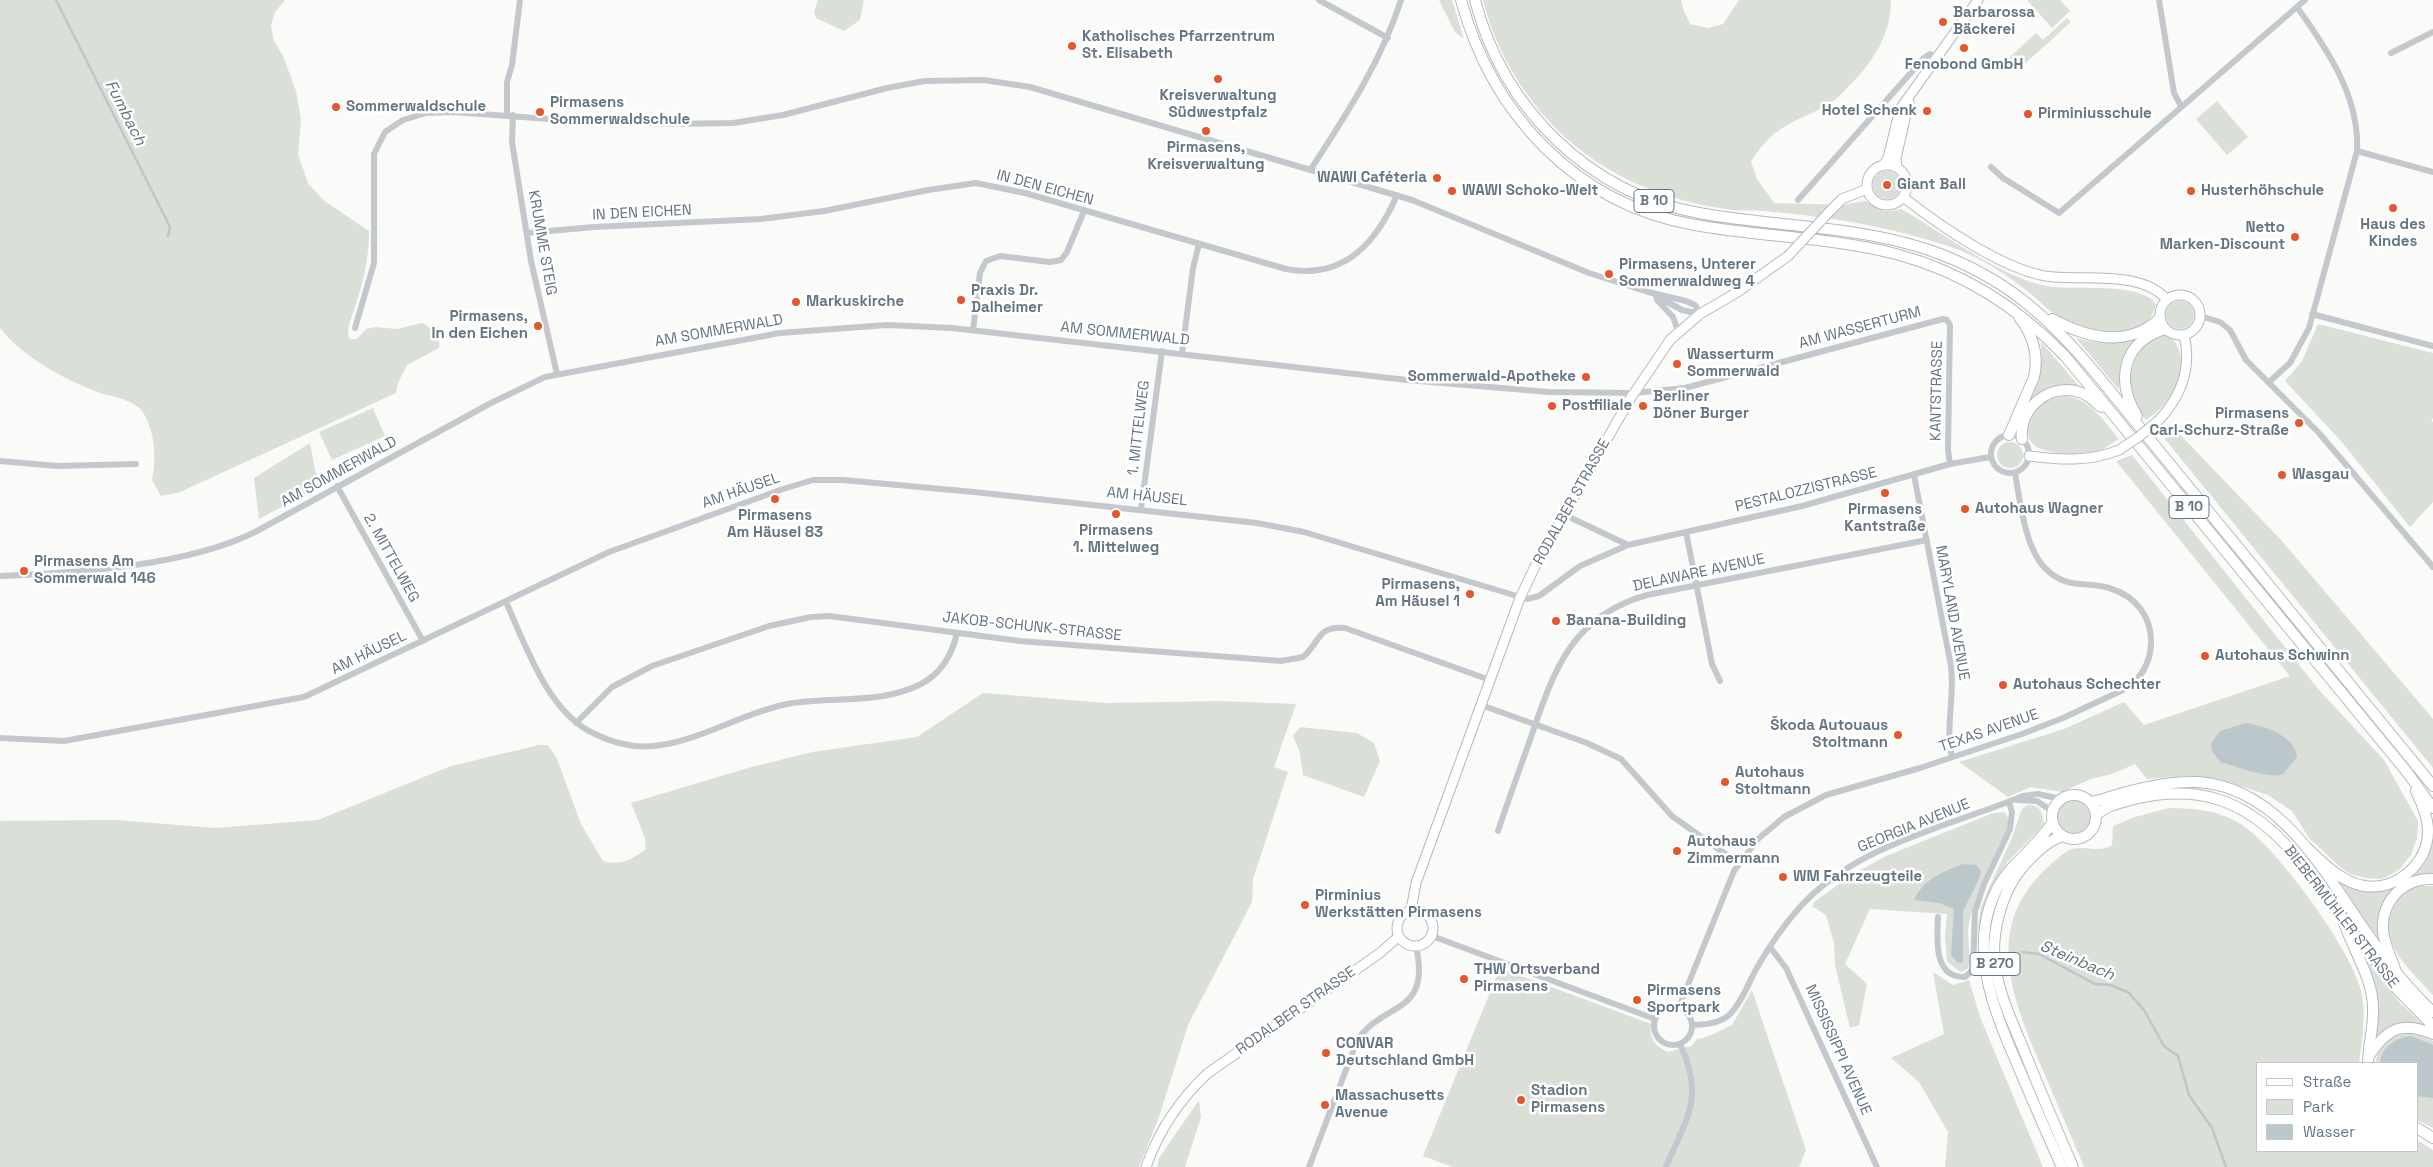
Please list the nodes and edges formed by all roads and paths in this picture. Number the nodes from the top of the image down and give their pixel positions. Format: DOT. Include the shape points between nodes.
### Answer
graph roads {
  1 [pos="520,0"];
  2 [pos="1319,0"];
  3 [pos="1401,0"];
  4 [pos="1461,0"];
  5 [pos="1475,0"];
  6 [pos="1978,0"];
  7 [pos="2159,0"];
  8 [pos="2305,0"];
  9 [pos="2297,7"];
  10 [pos="2433,32"];
  11 [pos="1388,38"];
  12 [pos="2391,53"];
  13 [pos="1937,57"];
  14 [pos="1913,91"];
  15 [pos="2181,106"];
  16 [pos="510,115"];
  17 [pos="2357,151"];
  18 [pos="1884,164"];
  19 [pos="1898,167"];
  20 [pos="1991,167"];
  21 [pos="1311,169"];
  22 [pos="2433,172"];
  23 [pos="1867,189"];
  24 [pos="1397,195"];
  25 [pos="1902,197"];
  26 [pos="1798,200"];
  27 [pos="1084,211"];
  28 [pos="527,233"];
  29 [pos="1199,244"];
  30 [pos="1648,292"];
  31 [pos="2167,300"];
  32 [pos="2012,308"];
  33 [pos="2039,312"];
  34 [pos="1700,314"];
  35 [pos="2312,314"];
  36 [pos="2200,316"];
  37 [pos="2160,318"];
  38 [pos="1947,320"];
  39 [pos="355,328"];
  40 [pos="2165,329"];
  41 [pos="973,330"];
  42 [pos="1678,332"];
  43 [pos="2184,334"];
  44 [pos="2433,346"];
  45 [pos="1162,351"];
  46 [pos="1182,353"];
  47 [pos="557,374"];
  48 [pos="2269,382"];
  49 [pos="1634,393"];
  50 [pos="2115,418"];
  51 [pos="2009,435"];
  52 [pos="2022,439"];
  53 [pos="2156,447"];
  54 [pos="1990,456"];
  55 [pos="2029,456"];
  56 [pos="0,461"];
  57 [pos="136,464"];
  58 [pos="1950,464"];
  59 [pos="2015,473"];
  60 [pos="1914,475"];
  61 [pos="337,486"];
  62 [pos="1142,509"];
  63 [pos="1565,515"];
  64 [pos="1686,532"];
  65 [pos="1927,540"];
  66 [pos="1628,545"];
  67 [pos="2433,567"];
  68 [pos="0,576"];
  69 [pos="1696,585"];
  70 [pos="1520,598"];
  71 [pos="506,602"];
  72 [pos="958,633"];
  73 [pos="423,641"];
  74 [pos="1490,680"];
  75 [pos="1720,680"];
  76 [pos="1481,704"];
  77 [pos="576,723"];
  78 [pos="1535,724"];
  79 [pos="0,738"];
  80 [pos="1952,757"];
  81 [pos="2407,772"];
  82 [pos="2433,786"];
  83 [pos="2061,799"];
  84 [pos="2009,802"];
  85 [pos="2090,802"];
  86 [pos="2433,808"];
  87 [pos="2052,811"];
  88 [pos="2096,815"];
  89 [pos="2052,823"];
  90 [pos="1498,831"];
  91 [pos="2062,836"];
  92 [pos="2307,848"];
  93 [pos="1738,863"];
  94 [pos="2433,879"];
  95 [pos="1411,910"];
  96 [pos="1938,917"];
  97 [pos="2343,920"];
  98 [pos="1432,936"];
  99 [pos="1398,937"];
  100 [pos="1416,947"];
  101 [pos="1770,947"];
  102 [pos="2396,972"];
  103 [pos="1679,1007"];
  104 [pos="2433,1012"];
  105 [pos="1655,1019"];
  106 [pos="1692,1024"];
  107 [pos="2433,1026"];
  108 [pos="2433,1034"];
  109 [pos="1680,1044"];
  110 [pos="2368,1060"];
  111 [pos="2418,1127"];
  112 [pos="2418,1128"];
  113 [pos="2433,1132"];
  114 [pos="2433,1138"];
  115 [pos="1146,1167"];
  116 [pos="1309,1167"];
  117 [pos="1666,1167"];
  118 [pos="1877,1167"];
  119 [pos="2062,1167"];
  120 [pos="2073,1167"];
  1 -- 16 [label="street, KRUMME STEIG" via="507,82"];
  2 -- 11 [label="street"];
  3 -- 11 [label="street"];
  4 -- 32 [label="main road, B 10" via="1488,73 1523,125 1571,171 1610,196 1657,216 1694,225 1858,246 1896,254 1967,280"];
  5 -- 33 [label="main road, B 10" via="1496,58 1530,113 1578,160 1617,185 1660,204 1698,213 1910,244 1973,269"];
  6 -- 13 [label="main road"];
  7 -- 15 [label="street" via="2174,93"];
  8 -- 9 [label="street"];
  9 -- 15 [label="street"];
  9 -- 17 [label="street" via="2336,66 2355,121"];
  10 -- 12 [label="street"];
  11 -- 21 [label="street" via="1362,88"];
  13 -- 14 [label="main road"];
  13 -- 26 [label="street" via="1930,54 1924,58"];
  14 -- 18 [label="main road" via="1900,109"];
  14 -- 19 [label="main road" via="1902,127 1896,161"];
  15 -- 20 [label="street" via="2059,213 2002,178"];
  16 -- 21 [label="street" via="577,121 733,123 806,110 907,84 945,79 984,80 1062,95"];
  16 -- 28 [label="street, KRUMME STEIG"];
  16 -- 39 [label="street" via="426,113 392,126 380,140 373,164 374,263"];
  17 -- 22 [label="street"];
  17 -- 35 [label="street"];
  18 -- 19 [label="main road"];
  18 -- 23 [label="main road" via="1870,173"];
  19 -- 25 [label="main road" via="1906,178 1906,191"];
  21 -- 24 [label="street"];
  23 -- 25 [label="main road" via="1874,200 1886,205 1898,202"];
  23 -- 34 [label="main road, RODALBER STRASSE, bridge" via="1842,199 1788,256"];
  24 -- 29 [label="street, IN DEN EICHEN" via="1386,218 1368,242 1345,262 1324,271 1286,269"];
  24 -- 30 [label="street" via="1589,273"];
  25 -- 31 [label="main road" via="1950,232 2022,270 2051,277 2136,281 2153,288"];
  27 -- 28 [label="street, IN DEN EICHEN" via="976,183 761,220"];
  27 -- 29 [label="street, IN DEN EICHEN"];
  27 -- 41 [label="street" via="1068,252 1061,260 1050,262 1000,256 986,261 980,273"];
  28 -- 47 [label="street, KRUMME STEIG"];
  29 -- 46 [label="street"];
  30 -- 34 [label="street" via="1682,310"];
  30 -- 42 [label="street" via="1673,317"];
  31 -- 36 [label="main road" via="2180,295 2189,297 2198,307"];
  31 -- 37 [label="main road"];
  32 -- 50 [label="main road, B 10" via="2065,356"];
  32 -- 51 [label="main road" via="2030,334 2037,357 2034,377"];
  33 -- 37 [label="main road" via="2082,334 2111,338 2130,335"];
  33 -- 53 [label="main road, B 10" via="2067,339"];
  34 -- 42 [label="main road, RODALBER STRASSE"];
  35 -- 44 [label="street"];
  35 -- 48 [label="street" via="2297,352"];
  36 -- 43 [label="main road" via="2196,326"];
  36 -- 48 [label="street" via="2220,322 2230,330 2243,356"];
  37 -- 40 [label="main road"];
  38 -- 49 [label="street, AM WASSERTURM" via="1685,388"];
  38 -- 58 [label="street, KANTSTRASSE" via="1950,330"];
  40 -- 43 [label="main road" via="2174,334"];
  40 -- 53 [label="main road" via="2150,335 2136,347 2130,356 2125,378 2128,400"];
  41 -- 45 [label="street, AM SOMMERWALD"];
  41 -- 47 [label="street, AM SOMMERWALD" via="887,325 780,333"];
  42 -- 49 [label="main road, RODALBER STRASSE"];
  43 -- 55 [label="main road, bridge" via="2188,354 2184,381 2159,420 2140,436 2119,450 2079,460"];
  45 -- 46 [label="street, AM SOMMERWALD"];
  45 -- 62 [label="street, 1. MITTELWEG"];
  46 -- 49 [label="street, AM SOMMERWALD" via="1440,383 1549,392"];
  47 -- 61 [label="street, AM SOMMERWALD" via="515,390"];
  48 -- 67 [label="street" via="2320,433"];
  49 -- 63 [label="main road, RODALBER STRASSE"];
  50 -- 52 [label="main road" via="2082,393 2053,392 2035,402 2027,412"];
  50 -- 81 [label="main road, B 10"];
  51 -- 52 [label="street"];
  51 -- 54 [label="street" via="1993,444"];
  52 -- 55 [label="street"];
  53 -- 82 [label="main road, B 10"];
  54 -- 58 [label="street, PESTALOZZISTRASSE"];
  54 -- 59 [label="street" via="1999,470"];
  55 -- 59 [label="street" via="2025,467"];
  56 -- 57 [label="street" via="66,466"];
  58 -- 60 [label="street, PESTALOZZISTRASSE"];
  59 -- 80 [label="street, TEXAS AVENUE" via="2026,525 2036,556 2044,568 2075,586 2120,592 2140,606 2150,626 2151,649 2143,672 2131,685 2107,699 2047,725"];
  60 -- 64 [label="street, PESTALOZZISTRASSE" via="1802,506"];
  60 -- 65 [label="street, MARYLAND AVENUE"];
  61 -- 68 [label="street, AM SOMMERWALD" via="242,539 214,548 108,567"];
  61 -- 73 [label="street, 2. MITTELWEG"];
  62 -- 70 [label="street, AM HÄUSEL" via="1248,521 1304,532"];
  62 -- 71 [label="street, AM HÄUSEL" via="843,480 813,480 625,546"];
  63 -- 66 [label="street"];
  63 -- 70 [label="main road, RODALBER STRASSE"];
  64 -- 66 [label="street, PESTALOZZISTRASSE"];
  64 -- 69 [label="street"];
  65 -- 69 [label="street, DELAWARE AVENUE"];
  65 -- 80 [label="street, MARYLAND AVENUE" via="1952,676"];
  66 -- 70 [label="street, PESTALOZZISTRASSE" via="1580,566 1539,596"];
  69 -- 75 [label="street" via="1712,664"];
  69 -- 78 [label="street, DELAWARE AVENUE" via="1630,600 1605,612 1592,623 1560,660"];
  70 -- 74 [label="main road, RODALBER STRASSE"];
  71 -- 73 [label="street, AM HÄUSEL"];
  71 -- 77 [label="street" via="547,686 560,707"];
  72 -- 74 [label="street, JAKOB-SCHUNK-STRASSE" via="1281,661 1297,660 1326,630 1345,628"];
  72 -- 77 [label="street, JAKOB-SCHUNK-STRASSE" via="848,617 812,617 792,621 720,642 637,673 612,687"];
  72 -- 77 [label="street" via="953,649 938,672 898,693 781,705 653,746 618,743 595,735"];
  73 -- 79 [label="street, AM HÄUSEL" via="326,688 290,701 64,741"];
  74 -- 76 [label="main road, RODALBER STRASSE"];
  76 -- 78 [label="street"];
  76 -- 95 [label="main road, RODALBER STRASSE" via="1416,883"];
  78 -- 90 [label="street, DELAWARE AVENUE"];
  78 -- 93 [label="street" via="1620,759 1672,816"];
  80 -- 93 [label="street, TEXAS AVENUE" via="1811,801 1769,828"];
  81 -- 86 [label="main road, B 10"];
  81 -- 92 [label="main road" via="2425,814 2428,830 2426,847 2410,872 2397,881 2364,886 2336,874"];
  83 -- 84 [label="street, GEORGIA AVENUE" via="2033,794"];
  83 -- 85 [label="main road" via="2076,795"];
  83 -- 87 [label="main road"];
  84 -- 87 [label="street, GEORGIA AVENUE" via="2037,801"];
  84 -- 96 [label="street" via="2012,821 1977,905 1973,921 1974,970 1965,977 1949,973 1941,963 1937,942"];
  84 -- 101 [label="street, GEORGIA AVENUE" via="1900,843 1853,865 1813,894"];
  85 -- 88 [label="main road"];
  85 -- 92 [label="main road" via="2186,782 2223,786 2265,807"];
  87 -- 89 [label="main road"];
  88 -- 91 [label="main road" via="2093,829 2086,836 2072,840"];
  88 -- 97 [label="main road, BIEBERMÜHLER STRASSE" via="2110,806 2159,795 2206,796 2224,800 2267,826 2286,845"];
  89 -- 91 [label="main road"];
  89 -- 119 [label="main road, B 270" via="1998,888 1986,920 1984,943 1987,980 1999,1020"];
  91 -- 120 [label="main road, B 270" via="2044,847 2014,880 2006,895 1998,921 1995,966 2005,1003"];
  92 -- 102 [label="main road, BIEBERMÜHLER STRASSE"];
  93 -- 103 [label="street, TEXAS AVENUE" via="1722,895"];
  94 -- 102 [label="main road" via="2411,882 2400,888 2384,915 2383,932"];
  95 -- 98 [label="main road" via="1422,912 1431,919"];
  95 -- 99 [label="main road, RODALBER STRASSE" via="1398,920"];
  97 -- 107 [label="main road, BIEBERMÜHLER STRASSE" via="2397,989"];
  97 -- 110 [label="main road" via="2367,978 2372,1000"];
  98 -- 100 [label="main road"];
  98 -- 105 [label="street"];
  99 -- 100 [label="main road"];
  99 -- 115 [label="main road, RODALBER STRASSE" via="1193,1086 1167,1122"];
  100 -- 116 [label="street" via="1419,968 1414,990 1402,1005 1367,1028 1357,1041"];
  101 -- 106 [label="street, GEORGIA AVENUE" via="1729,1015 1713,1022"];
  101 -- 118 [label="street, MISSISSIPPI AVENUE" via="1786,968"];
  102 -- 104 [label="main road, BIEBERMÜHLER STRASSE"];
  103 -- 105 [label="street" via="1662,1009"];
  103 -- 106 [label="street" via="1687,1012"];
  105 -- 109 [label="street" via="1654,1029 1658,1038 1666,1044"];
  106 -- 109 [label="street" via="1691,1034"];
  108 -- 110 [label="main road" via="2415,1028 2395,1029 2385,1034"];
  109 -- 117 [label="street" via="1692,1072 1693,1094"];
  111 -- 113 [label="main road"];
  112 -- 114 [label="main road"];
}
